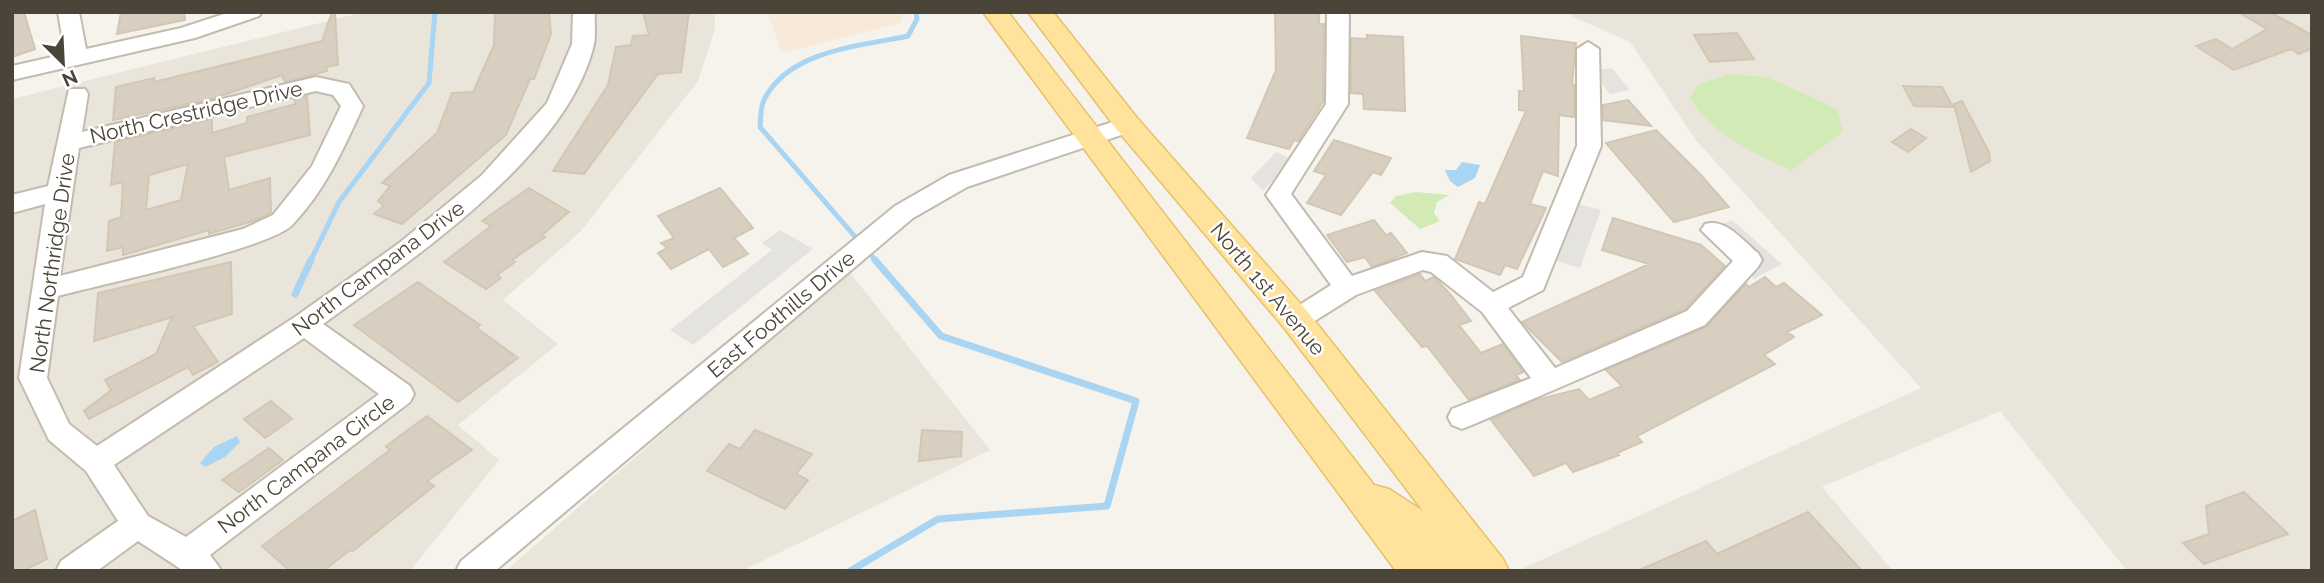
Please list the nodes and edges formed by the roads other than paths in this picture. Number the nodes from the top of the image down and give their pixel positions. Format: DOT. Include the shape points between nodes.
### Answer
graph roads {
  1 [pos="68,12"];
  2 [pos="252,12"];
  3 [pos="584,12"];
  4 [pos="995,12"];
  5 [pos="1040,12"];
  6 [pos="1338,12"];
  7 [pos="1588,49"];
  8 [pos="77,58"];
  9 [pos="12,73"];
  10 [pos="77,94"];
  11 [pos="1128,125"];
  12 [pos="1089,139"];
  13 [pos="68,143"];
  14 [pos="59,192"];
  15 [pos="12,204"];
  16 [pos="1714,230"];
  17 [pos="1346,288"];
  18 [pos="45,290"];
  19 [pos="1491,305"];
  20 [pos="1296,320"];
  21 [pos="304,324"];
  22 [pos="23,382"];
  23 [pos="1550,382"];
  24 [pos="1462,417"];
  25 [pos="96,462"];
  26 [pos="1354,486"];
  27 [pos="137,525"];
  28 [pos="196,562"];
  29 [pos="72,571"];
  30 [pos="472,571"];
  31 [pos="1418,571"];
  32 [pos="1456,571"];
  33 [pos="1490,571"];
  1 -- 8 [label="street"];
  2 -- 8 [label="street" via="187,33"];
  3 -- 21 [label="street, North Campana Drive" via="583,44 557,106 490,182 407,250"];
  4 -- 12 [label="main road"];
  5 -- 11 [label="main road, North 1st Avenue"];
  6 -- 17 [label="street" via="1337,104 1278,195"];
  7 -- 19 [label="street" via="1589,146 1534,283"];
  8 -- 9 [label="street"];
  10 -- 13 [label="street, North Northridge Drive"];
  11 -- 12 [label="street, East Foothills Drive"];
  11 -- 20 [label="main road, North 1st Avenue"];
  12 -- 26 [label="main road"];
  12 -- 30 [label="street, East Foothills Drive" via="958,181 904,212"];
  13 -- 14 [label="street, North Northridge Drive"];
  13 -- 18 [label="street, North Crestridge Drive" via="316,84 341,89 352,106 322,169 282,221 250,236"];
  14 -- 15 [label="street"];
  14 -- 18 [label="street, North Northridge Drive"];
  16 -- 23 [label="street" via="1749,260 1696,318"];
  17 -- 19 [label="street" via="1422,261 1438,263"];
  17 -- 20 [label="street"];
  18 -- 22 [label="street, North Northridge Drive"];
  19 -- 23 [label="street"];
  20 -- 33 [label="main road, North 1st Avenue"];
  21 -- 25 [label="street, North Campana Drive"];
  21 -- 28 [label="street, North Campana Circle" via="400,394"];
  22 -- 25 [label="street, North Northridge Drive" via="58,432"];
  23 -- 24 [label="street"];
  25 -- 27 [label="street, North Northridge Drive"];
  26 -- 31 [label="main road"];
  26 -- 32 [label="main road" via="1436,540"];
  27 -- 28 [label="street, North Northridge Drive"];
  27 -- 29 [label="street"];
}
